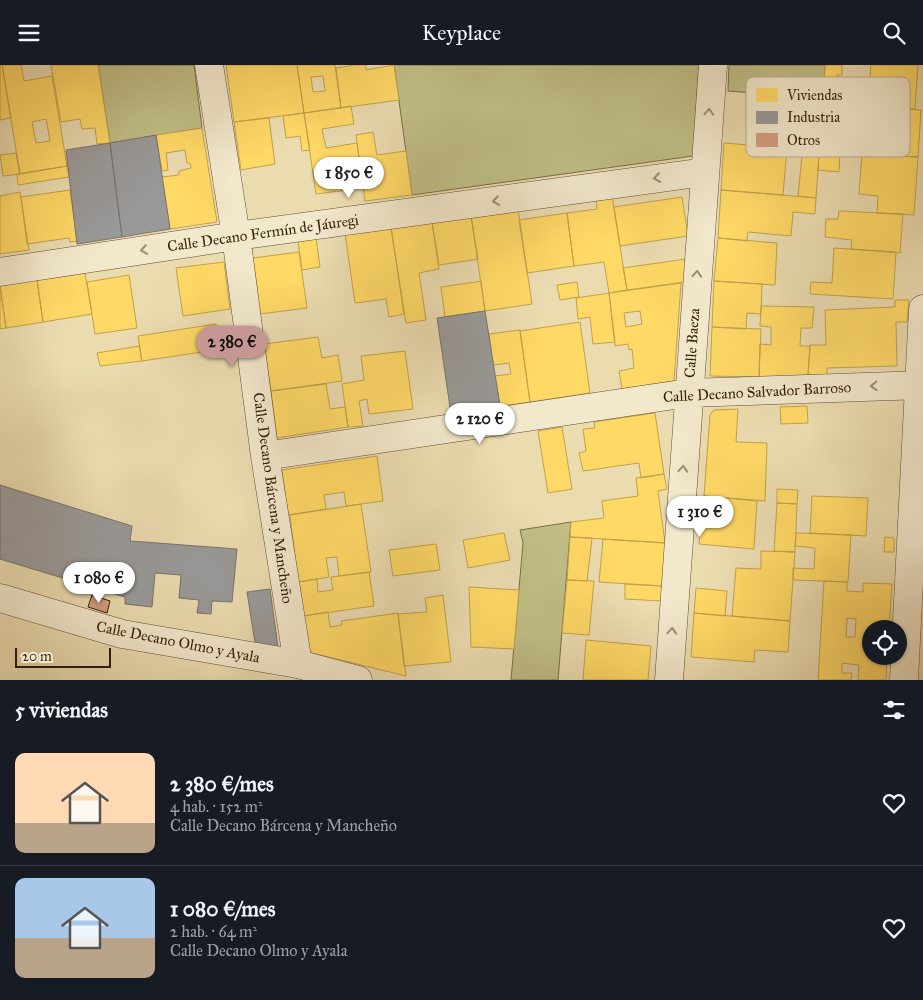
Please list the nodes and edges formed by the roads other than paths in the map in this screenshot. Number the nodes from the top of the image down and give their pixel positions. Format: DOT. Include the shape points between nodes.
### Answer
graph roads {
  1 [pos="209,65"];
  2 [pos="713,65"];
  3 [pos="705,172"];
  4 [pos="236,237"];
  5 [pos="0,272"];
  6 [pos="923,309"];
  7 [pos="921,385"];
  8 [pos="688,393"];
  9 [pos="265,456"];
  10 [pos="0,598"];
  11 [pos="298,665"];
  12 [pos="358,680"];
  13 [pos="669,680"];
  14 [pos="904,680"];
  1 -- 4 [label="street, Calle Decano Bárcena y Mancheño"];
  3 -- 2 [label="street, Calle Baeza, one-way"];
  3 -- 4 [label="street, Calle Decano Fermín de Jáuregi, one-way"];
  8 -- 3 [label="street, Calle Baeza, one-way"];
  4 -- 5 [label="street, Calle Decano Fermín de Jáuregi, one-way"];
  4 -- 9 [label="street, Calle Decano Bárcena y Mancheño"];
  6 -- 7 [label="street"];
  7 -- 8 [label="street, Calle Decano Salvador Barroso, one-way"];
  7 -- 14 [label="street"];
  8 -- 9 [label="street, Calle Decano Salvador Barroso"];
  13 -- 8 [label="street, Calle Baeza, one-way"];
  9 -- 11 [label="street, Calle Decano Bárcena y Mancheño"];
  10 -- 11 [label="street, Calle Decano Olmo y Ayala" via="122,634"];
  11 -- 12 [label="street, Calle Decano Olmo y Ayala"];
}
